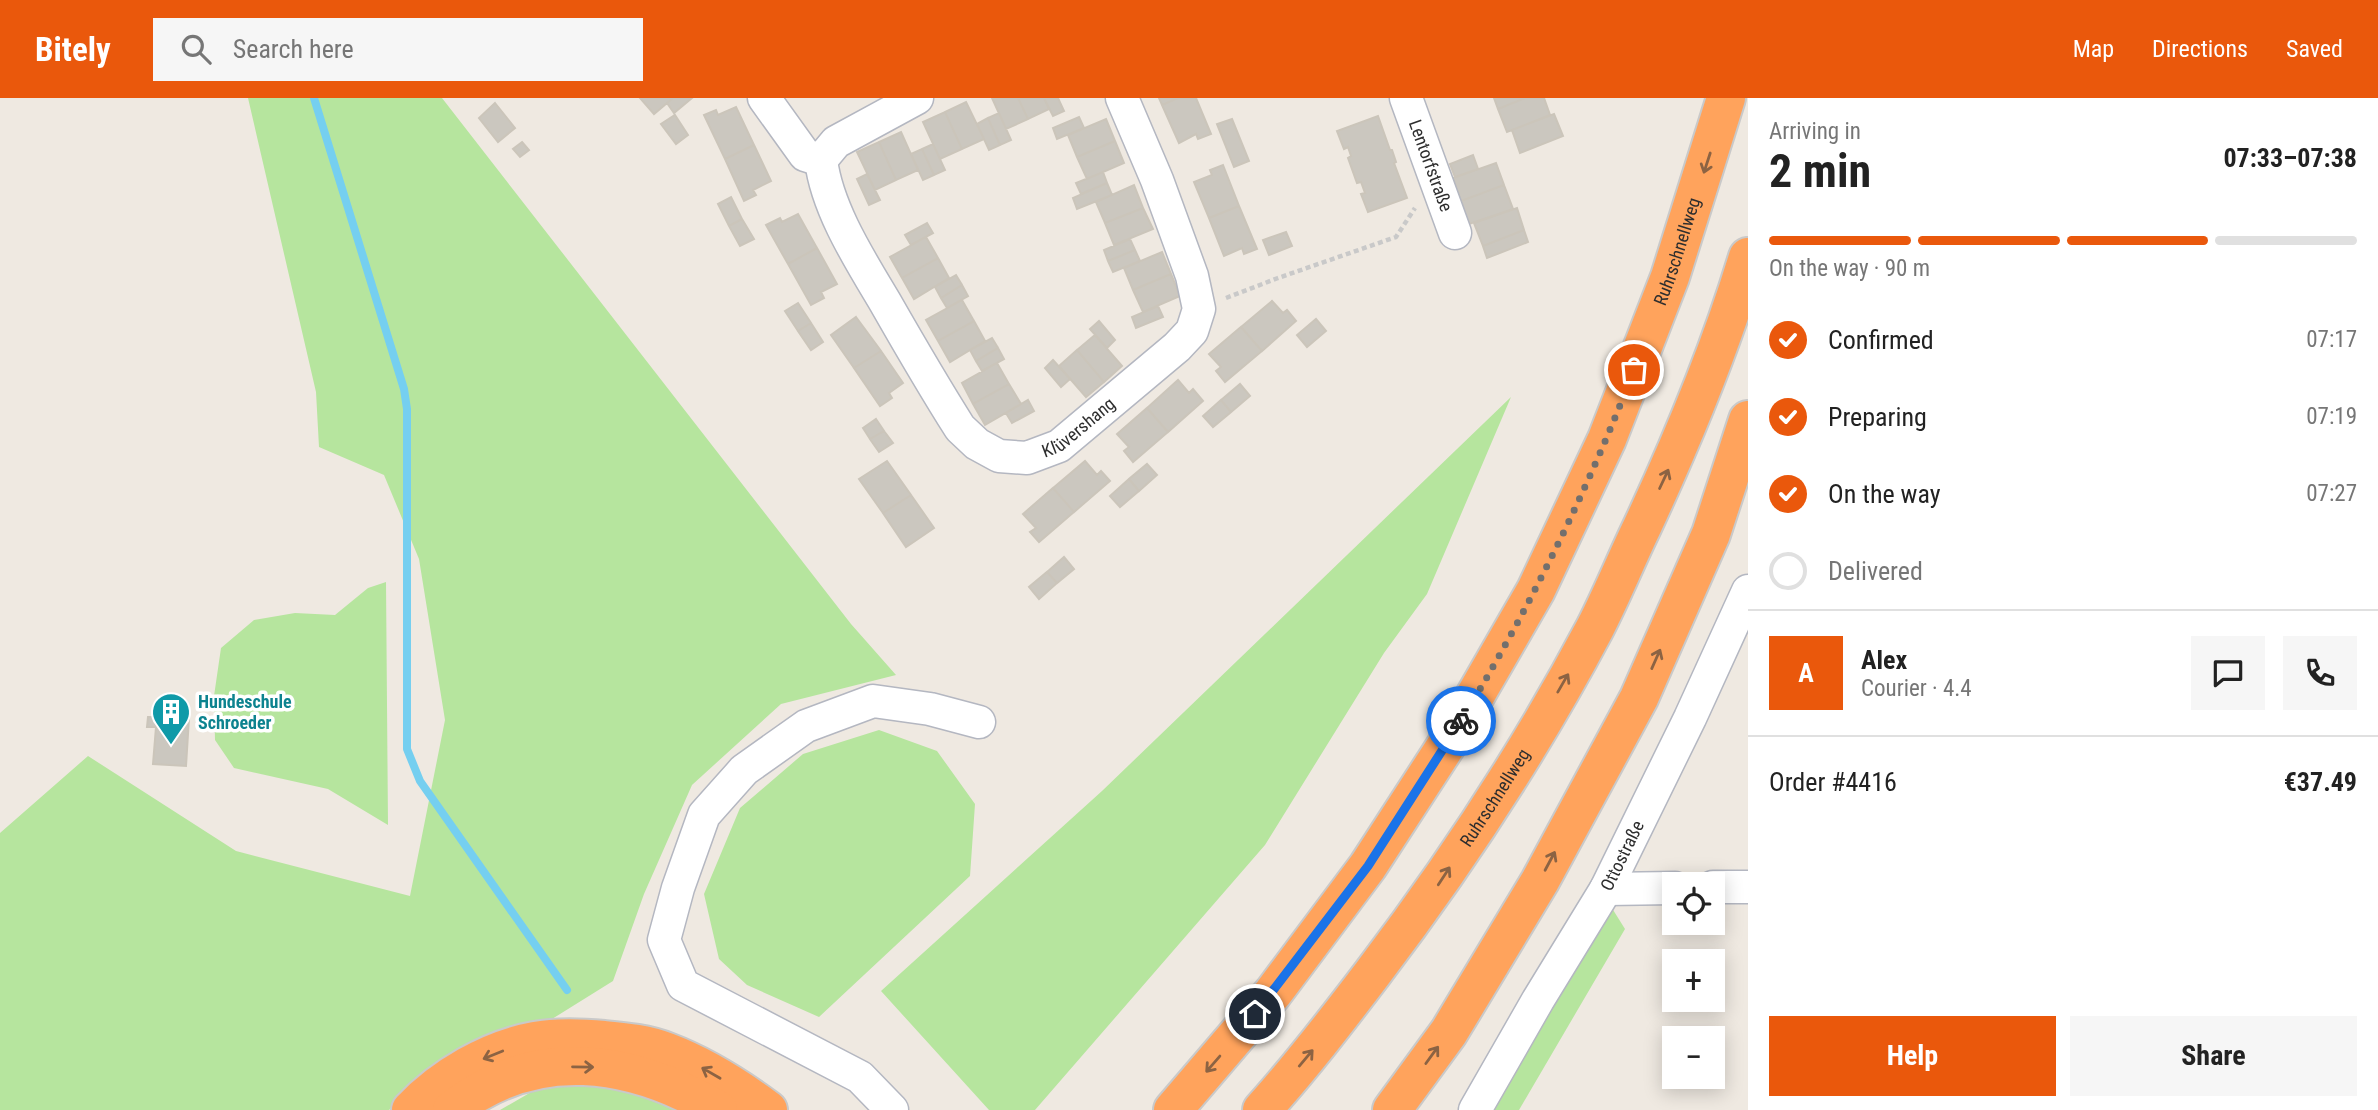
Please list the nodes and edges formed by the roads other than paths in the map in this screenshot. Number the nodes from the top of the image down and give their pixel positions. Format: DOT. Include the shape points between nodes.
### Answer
graph roads {
  1 [pos="764,98"];
  2 [pos="916,98"];
  3 [pos="1122,98"];
  4 [pos="1406,98"];
  5 [pos="1726,98"];
  6 [pos="821,160"];
  7 [pos="1455,233"];
  8 [pos="1748,257"];
  9 [pos="1748,420"];
  10 [pos="1748,591"];
  11 [pos="979,722"];
  12 [pos="1725,887"];
  13 [pos="1748,887"];
  14 [pos="1662,888"];
  15 [pos="1606,889"];
  16 [pos="411,1110"];
  17 [pos="452,1110"];
  18 [pos="718,1110"];
  19 [pos="768,1110"];
  20 [pos="892,1110"];
  21 [pos="1172,1110"];
  22 [pos="1262,1110"];
  23 [pos="1392,1110"];
  24 [pos="1475,1110"];
  1 -- 6 [label="street" via="806,155"];
  2 -- 6 [label="street" via="836,142"];
  3 -- 6 [label="street, Klüvershang" via="1178,235 1199,309 1192,331 1177,347 1059,446 1027,458 999,456 960,428 865,268 823,180"];
  4 -- 7 [label="street, Lentorfstraße"];
  5 -- 21 [label="highway, Ruhrschnellweg, one-way" via="1670,276 1607,439 1530,601 1368,866 1273,993"];
  22 -- 8 [label="highway, Ruhrschnellweg, one-way" via="1429,900 1513,771 1595,628 1702,391"];
  23 -- 9 [label="highway, one-way" via="1449,1032 1540,881 1639,698 1711,534"];
  10 -- 15 [label="street, Ottostraße"];
  11 -- 20 [label="street" via="930,709 873,702 806,726 744,769 704,815 664,940 683,985 860,1077"];
  12 -- 13 [label="street"];
  14 -- 15 [label="street"];
  15 -- 24 [label="street, Ottostraße"];
  19 -- 16 [label="highway, one-way" via="705,1069 665,1051 580,1038 535,1041 494,1054 453,1073"];
  17 -- 18 [label="highway, one-way" via="506,1078 547,1068 586,1066 655,1079"];
}
